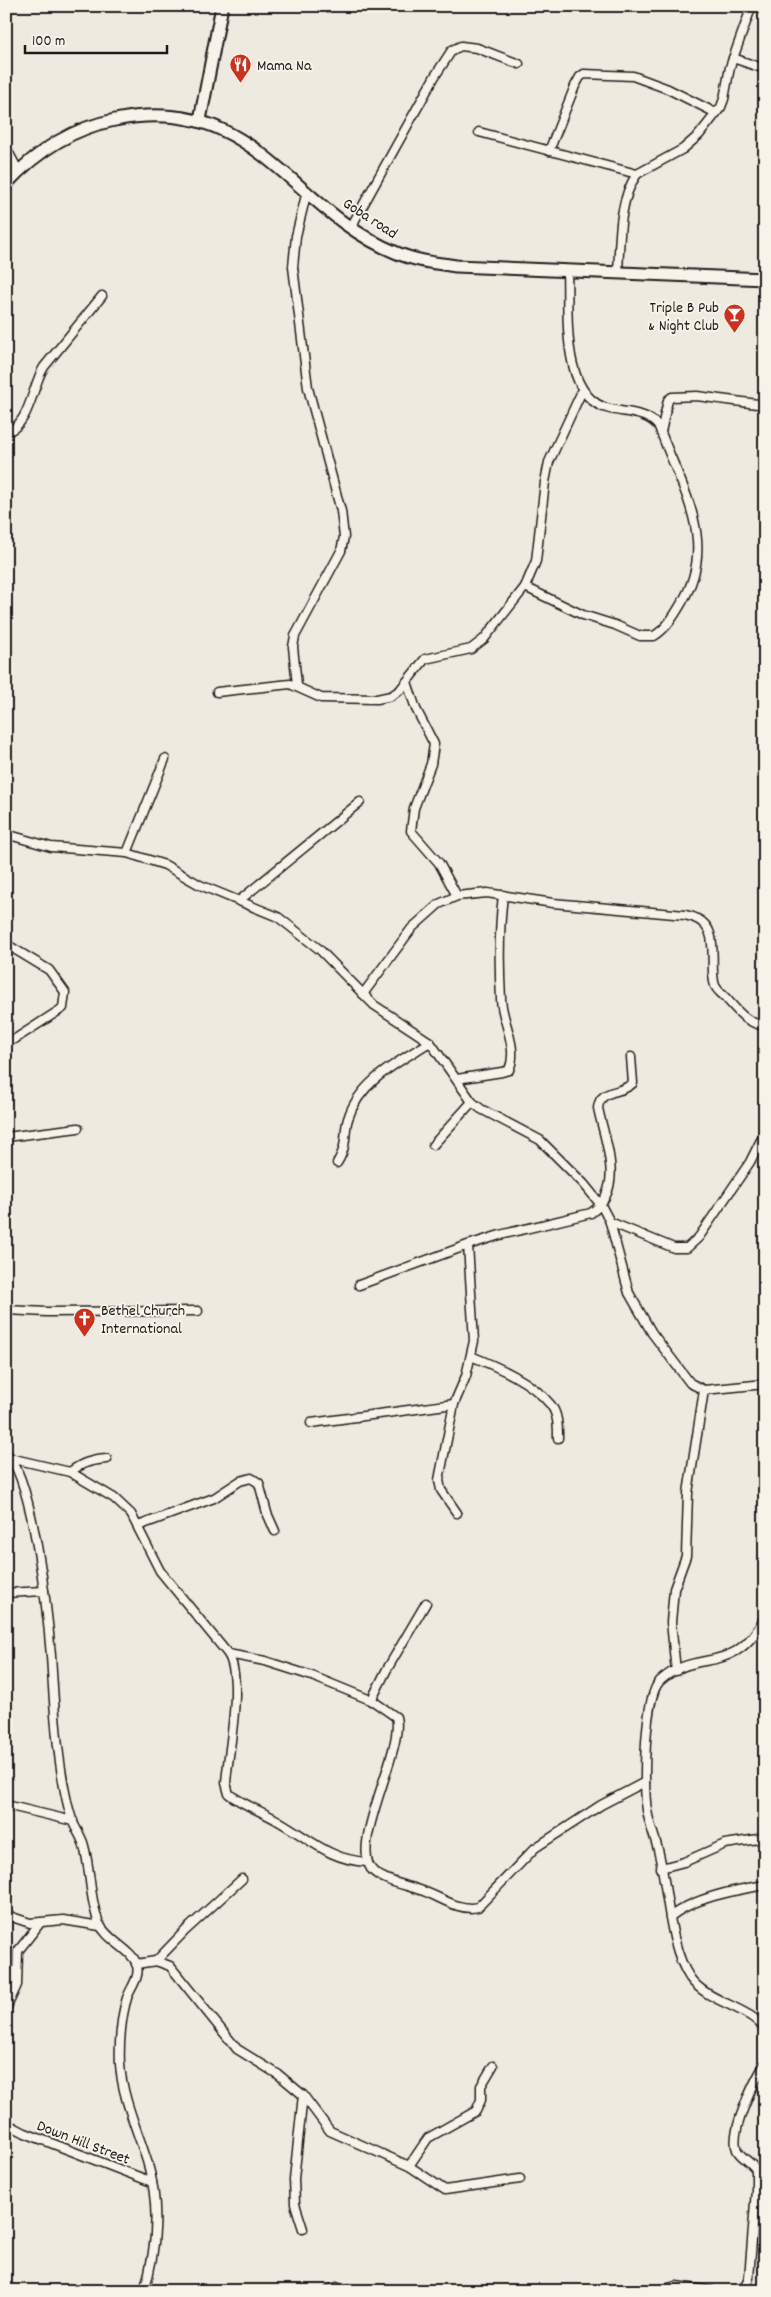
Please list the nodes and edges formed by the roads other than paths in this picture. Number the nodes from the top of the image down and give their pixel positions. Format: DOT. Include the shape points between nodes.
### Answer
graph roads {
  1 [pos="222,6"];
  2 [pos="750,11"];
  3 [pos="733,58"];
  4 [pos="519,64"];
  5 [pos="765,69"];
  6 [pos="716,113"];
  7 [pos="200,120"];
  8 [pos="479,132"];
  9 [pos="6,148"];
  10 [pos="549,151"];
  11 [pos="18,170"];
  12 [pos="637,174"];
  13 [pos="6,184"];
  14 [pos="307,191"];
  15 [pos="351,227"];
  16 [pos="567,272"];
  17 [pos="618,273"];
  18 [pos="765,279"];
  19 [pos="102,296"];
  20 [pos="582,390"];
  21 [pos="765,406"];
  22 [pos="6,432"];
  23 [pos="661,432"];
  24 [pos="525,587"];
  25 [pos="407,682"];
  26 [pos="297,685"];
  27 [pos="217,692"];
  28 [pos="165,759"];
  29 [pos="360,802"];
  30 [pos="6,834"];
  31 [pos="127,853"];
  32 [pos="503,895"];
  33 [pos="457,896"];
  34 [pos="240,900"];
  35 [pos="6,944"];
  36 [pos="363,994"];
  37 [pos="765,1026"];
  38 [pos="6,1042"];
  39 [pos="430,1042"];
  40 [pos="631,1057"];
  41 [pos="457,1079"];
  42 [pos="472,1102"];
  43 [pos="78,1128"];
  44 [pos="765,1132"];
  45 [pos="6,1137"];
  46 [pos="433,1145"];
  47 [pos="337,1163"];
  48 [pos="601,1205"];
  49 [pos="610,1222"];
  50 [pos="468,1245"];
  51 [pos="359,1285"];
  52 [pos="6,1310"];
  53 [pos="198,1311"];
  54 [pos="471,1356"];
  55 [pos="765,1384"];
  56 [pos="704,1390"];
  57 [pos="454,1404"];
  58 [pos="310,1423"];
  59 [pos="558,1438"];
  60 [pos="6,1453"];
  61 [pos="14,1459"];
  62 [pos="107,1459"];
  63 [pos="70,1472"];
  64 [pos="458,1513"];
  65 [pos="138,1526"];
  66 [pos="275,1531"];
  67 [pos="44,1591"];
  68 [pos="6,1593"];
  69 [pos="426,1603"];
  70 [pos="765,1617"];
  71 [pos="228,1654"];
  72 [pos="676,1672"];
  73 [pos="371,1701"];
  74 [pos="645,1782"];
  75 [pos="6,1805"];
  76 [pos="73,1821"];
  77 [pos="765,1838"];
  78 [pos="367,1862"];
  79 [pos="662,1868"];
  80 [pos="242,1879"];
  81 [pos="765,1885"];
  82 [pos="6,1915"];
  83 [pos="670,1916"];
  84 [pos="40,1923"];
  85 [pos="100,1926"];
  86 [pos="156,1961"];
  87 [pos="136,1964"];
  88 [pos="6,2009"];
  89 [pos="765,2028"];
  90 [pos="765,2064"];
  91 [pos="493,2066"];
  92 [pos="303,2095"];
  93 [pos="6,2123"];
  94 [pos="409,2166"];
  95 [pos="765,2166"];
  96 [pos="756,2170"];
  97 [pos="520,2179"];
  98 [pos="152,2182"];
  99 [pos="755,2207"];
  100 [pos="765,2209"];
  101 [pos="303,2229"];
  102 [pos="746,2285"];
  103 [pos="144,2291"];
  104 [pos="328,2291"];
  105 [pos="357,2291"];
  106 [pos="656,2291"];
  107 [pos="712,2291"];
  108 [pos="739,2291"];
  109 [pos="754,2291"];
  1 -- 7 [label="street"];
  2 -- 3 [label="street"];
  3 -- 5 [label="street"];
  3 -- 6 [label="street" via="724,99"];
  4 -- 15 [label="street" via="477,48 461,46 452,50"];
  6 -- 10 [label="street" via="668,89 632,76 584,74 575,86"];
  6 -- 12 [label="street" via="683,149"];
  7 -- 11 [label="street, Goba road" via="135,116 102,122 67,134"];
  7 -- 14 [label="street, Goba road" via="242,140"];
  8 -- 10 [label="street"];
  9 -- 11 [label="street"];
  10 -- 12 [label="street"];
  11 -- 13 [label="street, Goba road"];
  12 -- 17 [label="street" via="626,196"];
  14 -- 15 [label="street, Goba road"];
  14 -- 26 [label="street" via="296,236 293,267 308,388 338,494 344,537 341,551 295,636"];
  15 -- 16 [label="street, Goba road" via="397,253 425,262"];
  16 -- 17 [label="street, Goba road"];
  16 -- 20 [label="street" via="570,357"];
  17 -- 18 [label="street, Goba road"];
  19 -- 22 [label="street" via="44,367 19,425"];
  20 -- 23 [label="street" via="606,408 650,418"];
  20 -- 24 [label="street" via="549,462 536,561"];
  21 -- 23 [label="street" via="697,396 672,397 668,400"];
  23 -- 24 [label="street" via="695,517 699,549 687,594 660,633 640,636 583,615"];
  24 -- 25 [label="street" via="484,639 471,649 425,659"];
  25 -- 26 [label="street" via="392,696 359,700 321,698"];
  25 -- 33 [label="street" via="416,709 434,744 431,764 414,808 411,831 439,863"];
  26 -- 27 [label="street"];
  28 -- 31 [label="street"];
  29 -- 34 [label="street"];
  30 -- 31 [label="street" via="51,847"];
  31 -- 34 [label="street" via="165,865 200,885"];
  32 -- 33 [label="street" via="472,893"];
  32 -- 37 [label="street" via="698,918 707,927 711,939 716,988 739,1015"];
  32 -- 41 [label="street" via="501,997 512,1064 509,1070 502,1072"];
  33 -- 36 [label="street" via="439,904 412,928"];
  34 -- 36 [label="street" via="278,917 318,949"];
  35 -- 38 [label="street" via="49,970 65,992 63,1008 16,1039"];
  36 -- 39 [label="street"];
  39 -- 41 [label="street"];
  39 -- 47 [label="street" via="364,1088 347,1120 344,1147"];
  40 -- 48 [label="street" via="633,1083 607,1094 599,1102 611,1172 611,1185"];
  41 -- 42 [label="street"];
  42 -- 46 [label="street"];
  42 -- 48 [label="street" via="540,1140"];
  43 -- 45 [label="street"];
  44 -- 49 [label="street" via="737,1183 692,1245 674,1248"];
  48 -- 49 [label="street"];
  48 -- 50 [label="street" via="591,1213"];
  49 -- 56 [label="street" via="629,1293 638,1310 690,1383"];
  50 -- 51 [label="street"];
  50 -- 54 [label="street" via="474,1341"];
  52 -- 53 [label="street"];
  54 -- 57 [label="street"];
  54 -- 59 [label="street" via="500,1368 551,1405 558,1421"];
  55 -- 56 [label="street"];
  56 -- 72 [label="street" via="688,1494 686,1556 674,1589 671,1622"];
  57 -- 58 [label="street"];
  57 -- 64 [label="street" via="439,1480 441,1490"];
  60 -- 61 [label="street"];
  61 -- 63 [label="street"];
  61 -- 67 [label="street" via="36,1537"];
  62 -- 63 [label="street" via="82,1463"];
  63 -- 65 [label="street" via="114,1498"];
  65 -- 66 [label="street" via="214,1498 240,1481 251,1478 259,1483"];
  65 -- 71 [label="street" via="160,1572"];
  67 -- 68 [label="street"];
  67 -- 76 [label="street" via="57,1739"];
  69 -- 73 [label="street"];
  70 -- 72 [label="street" via="758,1630 731,1656 686,1666"];
  71 -- 73 [label="street" via="265,1660"];
  71 -- 78 [label="street" via="234,1671 235,1706 226,1783 229,1794 340,1858"];
  72 -- 74 [label="street" via="660,1681 653,1690"];
  73 -- 78 [label="street" via="390,1711 398,1723 370,1828"];
  74 -- 78 [label="street" via="600,1805 535,1848 478,1907 466,1909 386,1878 373,1872"];
  74 -- 79 [label="street" via="647,1811"];
  75 -- 76 [label="street"];
  76 -- 85 [label="street" via="84,1845"];
  77 -- 79 [label="street" via="725,1844"];
  79 -- 83 [label="street"];
  80 -- 86 [label="street"];
  81 -- 83 [label="street" via="732,1891 686,1906"];
  82 -- 84 [label="street"];
  83 -- 89 [label="street" via="684,1968 691,1980 704,1991 749,2014"];
  84 -- 85 [label="street" via="70,1920"];
  84 -- 88 [label="street" via="18,1951 17,1985"];
  85 -- 87 [label="street" via="130,1954"];
  86 -- 87 [label="street"];
  86 -- 92 [label="street" via="164,1962 175,1971 237,2049 279,2075"];
  87 -- 98 [label="street" via="137,1975 123,2018 120,2061 122,2080"];
  90 -- 96 [label="street" via="751,2089 736,2138 737,2149"];
  91 -- 94 [label="street" via="481,2086 476,2111 428,2138"];
  92 -- 94 [label="street" via="322,2123 338,2136"];
  92 -- 101 [label="street" via="294,2179 295,2204"];
  93 -- 98 [label="street, Down Hill Street"];
  94 -- 97 [label="street" via="445,2190"];
  95 -- 96 [label="street"];
  96 -- 99 [label="street"];
  98 -- 103 [label="street" via="156,2209"];
  99 -- 100 [label="street"];
  99 -- 102 [label="street"];
  102 -- 108 [label="street"];
  102 -- 109 [label="street"];
  104 -- 105 [label="street" via="337,2287"];
  106 -- 107 [label="street" via="676,2286"];
}
